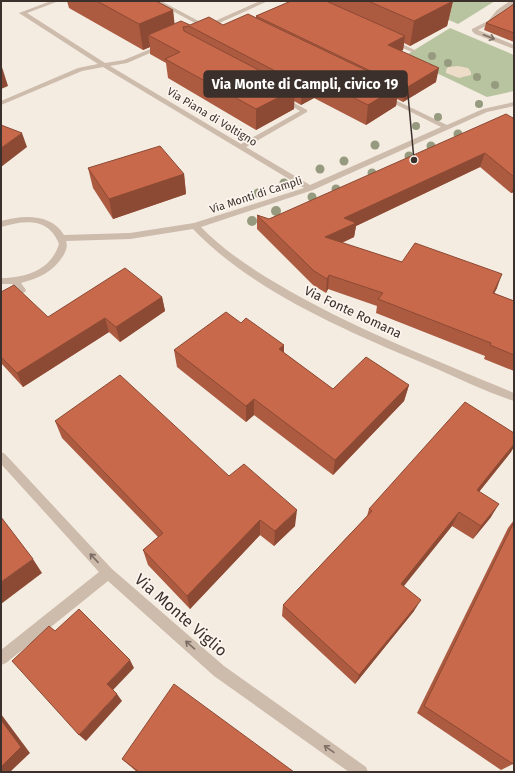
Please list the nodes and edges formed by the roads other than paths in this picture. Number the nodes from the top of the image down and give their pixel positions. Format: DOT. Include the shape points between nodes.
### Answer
graph roads {
  1 [pos="56,1"];
  2 [pos="157,1"];
  3 [pos="265,1"];
  4 [pos="514,1"];
  5 [pos="205,27"];
  6 [pos="198,30"];
  7 [pos="386,38"];
  8 [pos="169,43"];
  9 [pos="514,47"];
  10 [pos="414,51"];
  11 [pos="103,64"];
  12 [pos="375,92"];
  13 [pos="277,96"];
  14 [pos="1,102"];
  15 [pos="514,104"];
  16 [pos="446,127"];
  17 [pos="241,147"];
  18 [pos="310,188"];
  19 [pos="3,221"];
  20 [pos="195,226"];
  21 [pos="62,238"];
  22 [pos="1,281"];
  23 [pos="14,281"];
  24 [pos="1,301"];
  25 [pos="514,397"];
  26 [pos="1,457"];
  27 [pos="108,573"];
  28 [pos="1,658"];
  29 [pos="361,772"];
  1 -- 11 [label="street, Via Piana di Voltigno" via="22,13"];
  2 -- 5 [label="street"];
  3 -- 5 [label="street"];
  4 -- 9 [label="street, one-way" via="499,11 490,22 474,30"];
  5 -- 6 [label="street"];
  7 -- 10 [label="street"];
  8 -- 11 [label="street" via="125,62"];
  11 -- 14 [label="street" via="80,69"];
  11 -- 17 [label="street, Via Piana di Voltigno"];
  12 -- 16 [label="street"];
  13 -- 17 [label="street" via="305,111"];
  15 -- 16 [label="street, Via Monti di Campli" via="486,110"];
  16 -- 18 [label="street, Via Monti di Campli"];
  17 -- 18 [label="street, Via Piana di Voltigno"];
  18 -- 20 [label="street, Via Monti di Campli"];
  19 -- 21 [label="street" via="42,222 57,230"];
  20 -- 21 [label="street, Via Monti di Campli" via="130,236"];
  20 -- 25 [label="street, Via Fonte Romana" via="226,255 312,308 376,339"];
  21 -- 23 [label="street" via="60,256 49,268"];
  22 -- 23 [label="street"];
  23 -- 24 [label="street" via="22,290"];
  27 -- 26 [label="street, Via Monte Viglio, one-way"];
  27 -- 28 [label="street"];
  29 -- 27 [label="street, Via Monte Viglio, one-way" via="219,671"];
}
